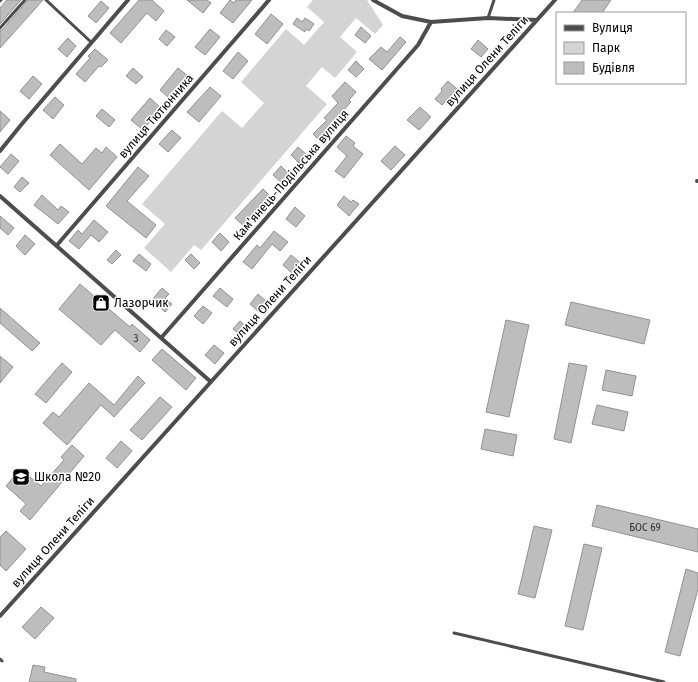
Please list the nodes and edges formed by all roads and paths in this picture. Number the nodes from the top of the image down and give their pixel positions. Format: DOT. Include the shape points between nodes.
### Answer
graph roads {
  1 [pos="25,0"];
  2 [pos="46,0"];
  3 [pos="128,0"];
  4 [pos="269,0"];
  5 [pos="373,0"];
  6 [pos="494,0"];
  7 [pos="555,0"];
  8 [pos="488,18"];
  9 [pos="537,20"];
  10 [pos="431,22"];
  11 [pos="0,28"];
  12 [pos="91,42"];
  13 [pos="0,151"];
  14 [pos="0,197"];
  15 [pos="57,245"];
  16 [pos="161,338"];
  17 [pos="211,382"];
  18 [pos="0,616"];
  19 [pos="454,634"];
  20 [pos="664,682"];
  1 -- 11 [label="lane"];
  2 -- 12 [label="lane"];
  3 -- 12 [label="street"];
  4 -- 15 [label="street, вулиця Тютюнника"];
  5 -- 10 [label="street" via="402,16"];
  6 -- 8 [label="lane"];
  7 -- 9 [label="street, вулиця Олени Теліги"];
  8 -- 9 [label="street"];
  8 -- 10 [label="street"];
  9 -- 17 [label="street, вулиця Олени Теліги"];
  10 -- 16 [label="street, Камʼянець-Подільська вулиця" via="418,45"];
  12 -- 13 [label="street"];
  14 -- 15 [label="street"];
  15 -- 16 [label="street"];
  16 -- 17 [label="street"];
  17 -- 18 [label="street, вулиця Олени Теліги"];
  19 -- 20 [label="lane"];
}
